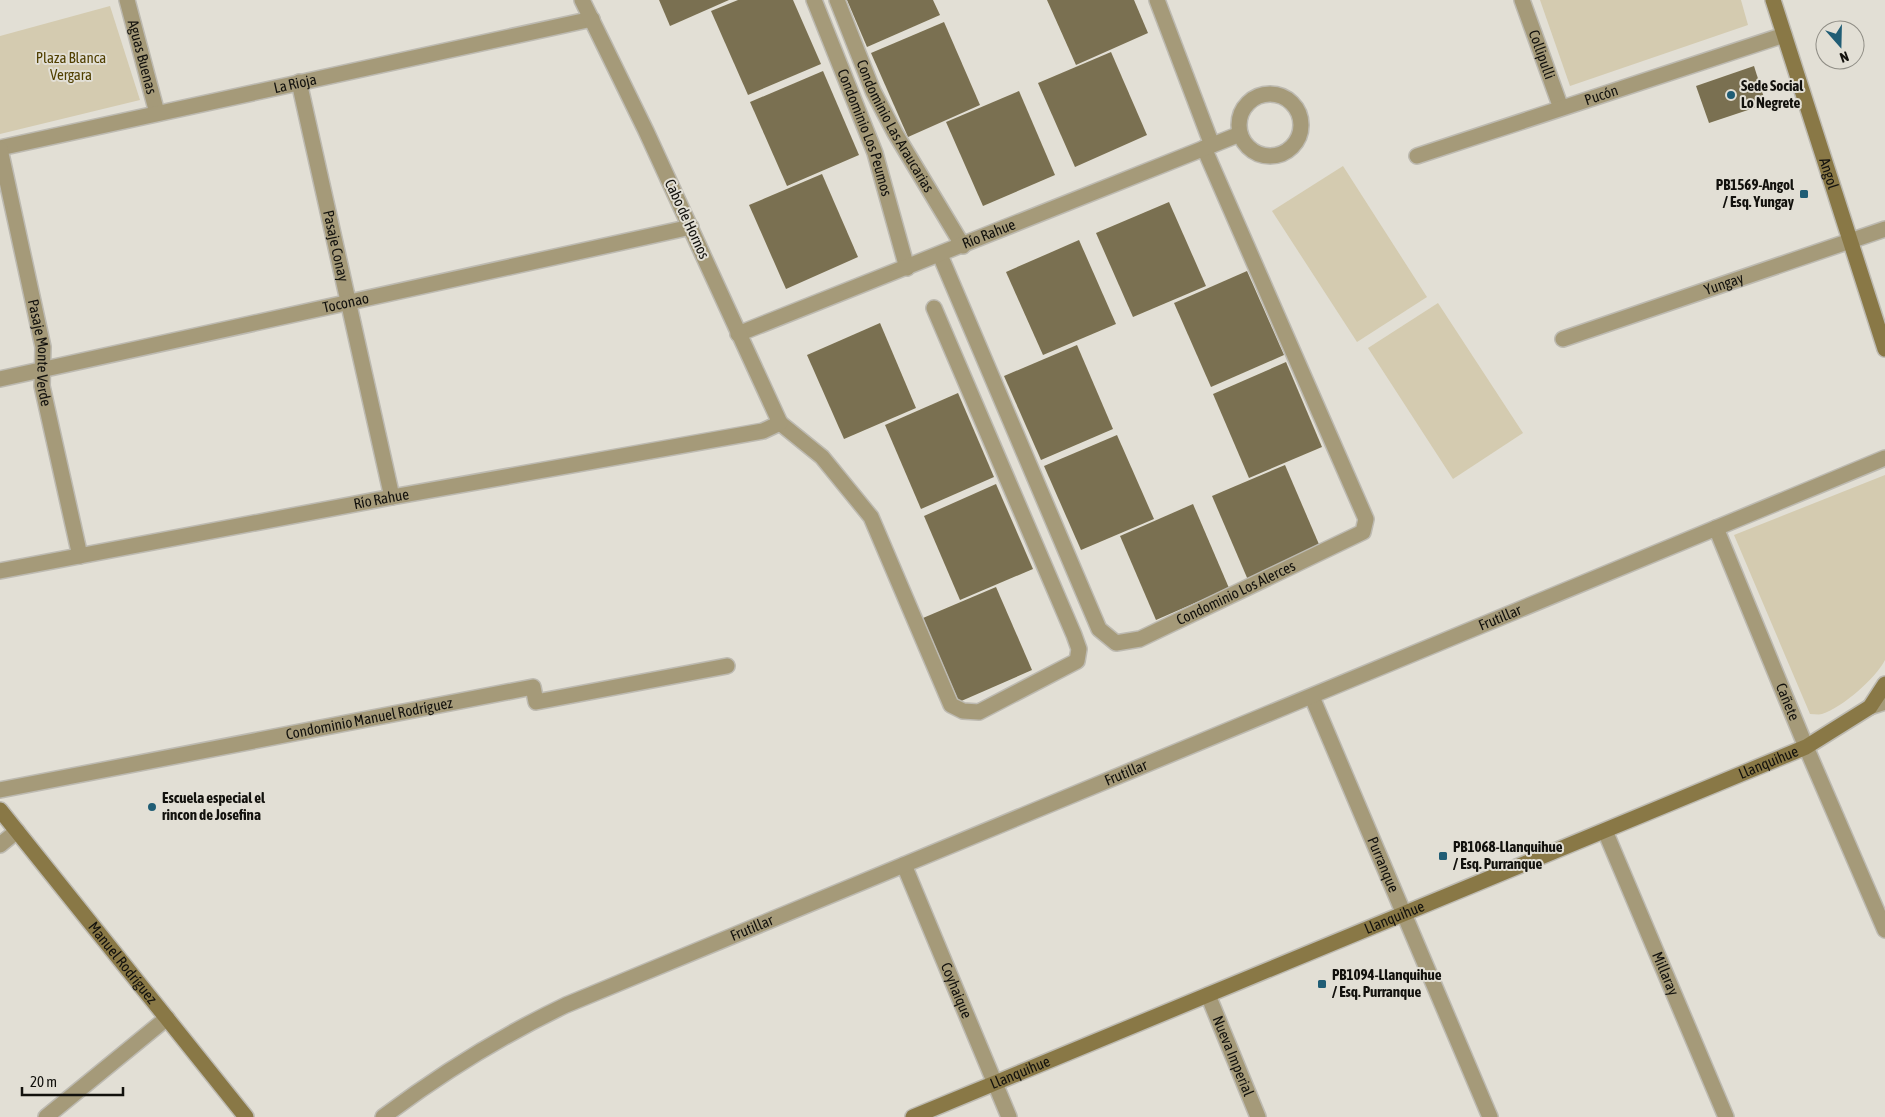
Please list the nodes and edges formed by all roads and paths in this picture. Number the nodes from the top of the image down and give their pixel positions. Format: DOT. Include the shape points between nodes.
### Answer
graph roads {
  1 [pos="127,0"];
  2 [pos="582,0"];
  3 [pos="814,0"];
  4 [pos="837,0"];
  5 [pos="1157,0"];
  6 [pos="1522,0"];
  7 [pos="1773,0"];
  8 [pos="592,18"];
  9 [pos="1784,35"];
  10 [pos="300,82"];
  11 [pos="1561,108"];
  12 [pos="157,113"];
  13 [pos="1240,134"];
  14 [pos="1208,147"];
  15 [pos="0,149"];
  16 [pos="1417,156"];
  17 [pos="691,227"];
  18 [pos="1885,229"];
  19 [pos="1849,240"];
  20 [pos="963,246"];
  21 [pos="940,255"];
  22 [pos="907,268"];
  23 [pos="349,303"];
  24 [pos="934,308"];
  25 [pos="738,334"];
  26 [pos="1564,339"];
  27 [pos="1885,348"];
  28 [pos="42,370"];
  29 [pos="0,379"];
  30 [pos="780,423"];
  31 [pos="1885,458"];
  32 [pos="392,496"];
  33 [pos="1716,528"];
  34 [pos="80,556"];
  35 [pos="0,571"];
  36 [pos="727,666"];
  37 [pos="1885,684"];
  38 [pos="1312,697"];
  39 [pos="1885,702"];
  40 [pos="1870,707"];
  41 [pos="1806,747"];
  42 [pos="0,790"];
  43 [pos="0,810"];
  44 [pos="17,831"];
  45 [pos="1606,831"];
  46 [pos="0,845"];
  47 [pos="904,865"];
  48 [pos="1404,914"];
  49 [pos="1885,930"];
  50 [pos="1208,995"];
  51 [pos="167,1018"];
  52 [pos="995,1083"];
  53 [pos="46,1117"];
  54 [pos="246,1117"];
  55 [pos="384,1117"];
  56 [pos="913,1117"];
  57 [pos="1010,1117"];
  58 [pos="1258,1117"];
  59 [pos="1490,1117"];
  60 [pos="1726,1117"];
  1 -- 12 [label="street, Aguas Buenas"];
  2 -- 8 [label="street, Cabo de Hornos"];
  3 -- 22 [label="street, Condominio Los Peumos" via="875,153"];
  4 -- 20 [label="street, Condominio Las Araucarias" via="873,92"];
  5 -- 14 [label="street"];
  6 -- 11 [label="street, Collipulli"];
  7 -- 9 [label="street, Angol"];
  8 -- 10 [label="street, La Rioja"];
  8 -- 17 [label="street, Cabo de Hornos"];
  9 -- 11 [label="street, Pucón"];
  9 -- 19 [label="street, Angol"];
  10 -- 12 [label="street, La Rioja"];
  10 -- 23 [label="street, Pasaje Conay"];
  11 -- 16 [label="street, Pucón"];
  12 -- 15 [label="street, La Rioja"];
  13 -- 13 [label="street" via="1252,150 1270,156 1280,154 1295,143 1299,134 1299,115 1286,98 1276,94 1255,97 1241,113"];
  13 -- 14 [label="street, Río Rahue"];
  14 -- 20 [label="street, Río Rahue"];
  14 -- 21 [label="street, Condominio Los Alerces" via="1366,519 1363,532 1140,640 1116,643 1100,629"];
  15 -- 28 [label="street, Pasaje Monte Verde" via="43,347"];
  17 -- 23 [label="street, Toconao"];
  17 -- 25 [label="street, Cabo de Hornos"];
  18 -- 19 [label="street, Yungay"];
  19 -- 26 [label="street, Yungay"];
  19 -- 27 [label="street, Angol"];
  20 -- 21 [label="street, Río Rahue"];
  21 -- 22 [label="street, Río Rahue"];
  22 -- 25 [label="street, Río Rahue"];
  23 -- 28 [label="street, Toconao"];
  23 -- 32 [label="street, Pasaje Conay"];
  24 -- 30 [label="street" via="1074,636 1079,649 1076,661 978,712 963,711 950,705 871,517 822,457"];
  25 -- 30 [label="street, Cabo de Hornos"];
  28 -- 29 [label="street, Toconao"];
  28 -- 34 [label="street, Pasaje Monte Verde" via="42,386"];
  30 -- 32 [label="street, Río Rahue" via="763,431"];
  31 -- 33 [label="street, Frutillar"];
  32 -- 34 [label="street, Río Rahue"];
  33 -- 38 [label="street, Frutillar"];
  33 -- 41 [label="street, Cañete"];
  34 -- 35 [label="street, Río Rahue"];
  36 -- 42 [label="street, Condominio Manuel Rodríguez" via="536,702 533,687"];
  37 -- 40 [label="street, Llanquihue"];
  38 -- 47 [label="street, Frutillar"];
  38 -- 48 [label="street, Purranque"];
  39 -- 40 [label="street, Llanquihue"];
  40 -- 41 [label="street, Llanquihue"];
  41 -- 45 [label="street, Llanquihue"];
  41 -- 49 [label="street, Cañete"];
  43 -- 44 [label="street, Manuel Rodríguez"];
  44 -- 46 [label="street"];
  44 -- 51 [label="street, Manuel Rodríguez"];
  45 -- 48 [label="street, Llanquihue"];
  45 -- 60 [label="street, Millaray"];
  47 -- 52 [label="street, Coyhaique"];
  47 -- 55 [label="street, Frutillar" via="523,1025 448,1070"];
  48 -- 50 [label="street, Llanquihue"];
  48 -- 59 [label="street, Purranque"];
  50 -- 52 [label="street, Llanquihue"];
  50 -- 58 [label="street, Nueva Imperial"];
  51 -- 53 [label="street"];
  51 -- 54 [label="street, Manuel Rodríguez"];
  52 -- 56 [label="street, Llanquihue"];
  52 -- 57 [label="street, Coyhaique"];
}
